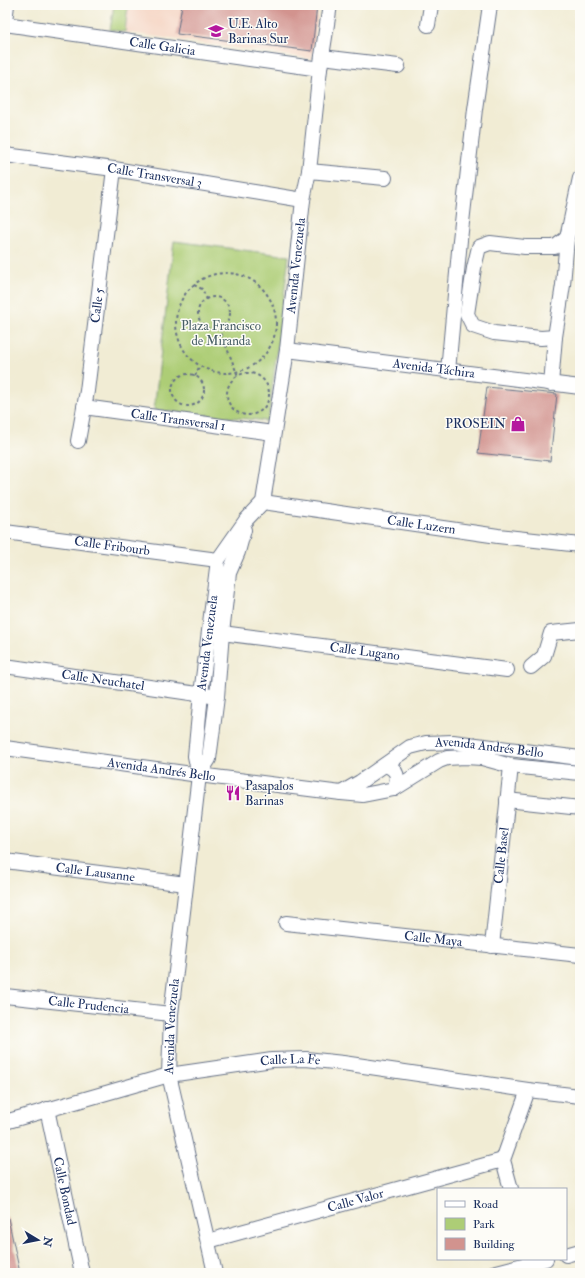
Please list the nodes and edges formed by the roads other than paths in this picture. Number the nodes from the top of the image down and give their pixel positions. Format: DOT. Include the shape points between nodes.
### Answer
graph roads {
  1 [pos="7,5"];
  2 [pos="330,5"];
  3 [pos="431,5"];
  4 [pos="490,5"];
  5 [pos="5,21"];
  6 [pos="5,24"];
  7 [pos="428,25"];
  8 [pos="321,63"];
  9 [pos="398,66"];
  10 [pos="5,155"];
  11 [pos="114,170"];
  12 [pos="309,171"];
  13 [pos="385,178"];
  14 [pos="580,178"];
  15 [pos="303,200"];
  16 [pos="567,238"];
  17 [pos="555,337"];
  18 [pos="287,350"];
  19 [pos="448,371"];
  20 [pos="551,384"];
  21 [pos="580,387"];
  22 [pos="84,407"];
  23 [pos="273,433"];
  24 [pos="78,441"];
  25 [pos="263,502"];
  26 [pos="246,520"];
  27 [pos="5,532"];
  28 [pos="580,545"];
  29 [pos="218,560"];
  30 [pos="580,630"];
  31 [pos="222,633"];
  32 [pos="5,666"];
  33 [pos="531,667"];
  34 [pos="507,670"];
  35 [pos="201,694"];
  36 [pos="217,697"];
  37 [pos="5,748"];
  38 [pos="580,758"];
  39 [pos="385,765"];
  40 [pos="512,766"];
  41 [pos="373,773"];
  42 [pos="580,773"];
  43 [pos="199,775"];
  44 [pos="394,789"];
  45 [pos="377,792"];
  46 [pos="341,793"];
  47 [pos="507,800"];
  48 [pos="580,808"];
  49 [pos="5,861"];
  50 [pos="186,884"];
  51 [pos="286,923"];
  52 [pos="492,946"];
  53 [pos="580,955"];
  54 [pos="5,996"];
  55 [pos="171,1014"];
  56 [pos="169,1075"];
  57 [pos="528,1090"];
  58 [pos="580,1096"];
  59 [pos="47,1109"];
  60 [pos="5,1122"];
  61 [pos="503,1160"];
  62 [pos="511,1188"];
  63 [pos="208,1241"];
  64 [pos="580,1251"];
  65 [pos="567,1254"];
  66 [pos="530,1261"];
  67 [pos="82,1273"];
  68 [pos="215,1273"];
  69 [pos="493,1273"];
  1 -- 5 [label="street"];
  2 -- 8 [label="street, Avenida Venezuela"];
  3 -- 7 [label="street"];
  4 -- 19 [label="street" via="475,109"];
  6 -- 8 [label="street, Calle Galicia"];
  8 -- 9 [label="street, Calle Galicia"];
  8 -- 12 [label="street, Avenida Venezuela"];
  10 -- 11 [label="street, Calle Transversal 3"];
  11 -- 15 [label="street, Calle Transversal 3"];
  11 -- 22 [label="street, Calle 5"];
  12 -- 13 [label="street"];
  12 -- 15 [label="street, Avenida Venezuela"];
  14 -- 16 [label="street"];
  15 -- 18 [label="street, Avenida Venezuela"];
  16 -- 17 [label="street"];
  16 -- 17 [label="street" via="555,247 490,243 479,247 468,314 473,326 494,333"];
  17 -- 20 [label="street"];
  18 -- 19 [label="street, Avenida Táchira"];
  18 -- 23 [label="street, Avenida Venezuela"];
  19 -- 20 [label="street, Avenida Táchira"];
  20 -- 21 [label="street, Avenida Táchira"];
  22 -- 23 [label="street, Calle Transversal 1"];
  22 -- 24 [label="street, Calle 5"];
  23 -- 25 [label="street, Avenida Venezuela"];
  25 -- 26 [label="street, Avenida Venezuela"];
  25 -- 28 [label="street, Calle Luzern" via="498,536"];
  26 -- 29 [label="street, Avenida Venezuela"];
  26 -- 31 [label="street, Avenida Venezuela" via="238,552 229,573"];
  27 -- 29 [label="street, Calle Fribourb"];
  29 -- 35 [label="street, Avenida Venezuela"];
  30 -- 33 [label="street" via="551,633 544,656"];
  31 -- 34 [label="street, Calle Lugano"];
  31 -- 36 [label="street, Avenida Venezuela"];
  32 -- 35 [label="street, Calle Neuchatel"];
  35 -- 36 [label="street, Calle Neuchatel"];
  35 -- 43 [label="street, Avenida Venezuela" via="195,756"];
  36 -- 43 [label="street, Avenida Venezuela" via="209,759"];
  37 -- 43 [label="street, Avenida Andrés Bello"];
  38 -- 39 [label="street, Avenida Andrés Bello" via="441,742 410,747"];
  39 -- 41 [label="street, Avenida Andrés Bello"];
  39 -- 44 [label="street" via="394,768 397,773"];
  40 -- 42 [label="street, Avenida Andrés Bello"];
  40 -- 44 [label="street, Avenida Andrés Bello" via="482,758 447,758"];
  40 -- 47 [label="street, Calle Basel"];
  41 -- 45 [label="street" via="372,784"];
  41 -- 46 [label="street, Avenida Andrés Bello"];
  43 -- 46 [label="street, Avenida Andrés Bello"];
  43 -- 50 [label="street, Avenida Venezuela"];
  44 -- 45 [label="street, Avenida Andrés Bello"];
  45 -- 46 [label="street, Avenida Andrés Bello"];
  47 -- 48 [label="street"];
  47 -- 52 [label="street, Calle Basel"];
  49 -- 50 [label="street, Calle Lausanne"];
  50 -- 55 [label="street, Avenida Venezuela"];
  51 -- 52 [label="street, Calle Maya"];
  52 -- 53 [label="street, Calle Maya"];
  54 -- 55 [label="street, Calle Prudencia"];
  55 -- 56 [label="street, Avenida Venezuela"];
  56 -- 57 [label="street, Calle La Fe" via="272,1060 306,1059"];
  56 -- 59 [label="street, Calle La Fe"];
  56 -- 63 [label="street, Avenida Venezuela"];
  57 -- 58 [label="street, Calle La Fe"];
  57 -- 61 [label="street"];
  59 -- 60 [label="street, Calle La Fe"];
  59 -- 67 [label="street, Calle Bondad"];
  61 -- 62 [label="street"];
  61 -- 63 [label="street, Calle Valor"];
  63 -- 68 [label="street, Avenida Venezuela"];
  64 -- 65 [label="street"];
  66 -- 69 [label="street"];
}
